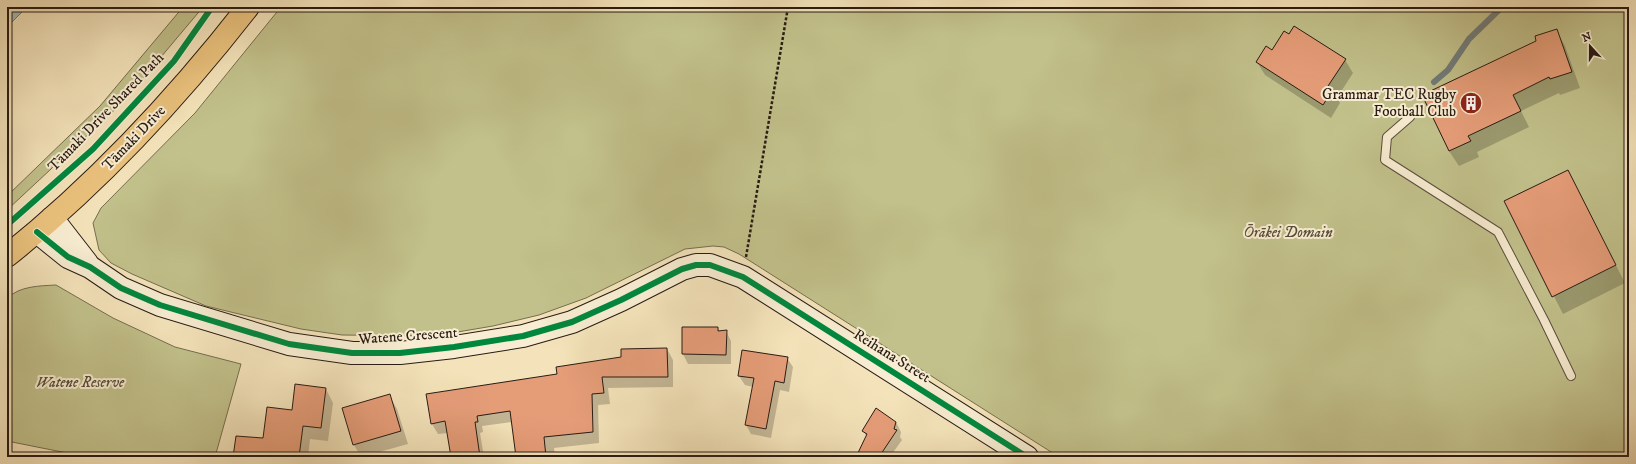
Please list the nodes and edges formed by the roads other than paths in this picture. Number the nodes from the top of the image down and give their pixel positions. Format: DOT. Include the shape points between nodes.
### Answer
graph roads {
  1 [pos="248,7"];
  2 [pos="1410,117"];
  3 [pos="45,225"];
  4 [pos="7,256"];
  5 [pos="743,277"];
  6 [pos="1571,376"];
  7 [pos="1027,457"];
  1 -- 3 [label="main road, Tāmaki Drive" via="209,56 131,142"];
  2 -- 6 [label="lane" via="1387,137 1385,160 1498,232"];
  3 -- 4 [label="main road, Tāmaki Drive"];
  3 -- 5 [label="street, Watene Crescent" via="68,257 90,267 121,288 160,305 289,344 352,353 400,353 524,336 572,322 696,265 726,269"];
  5 -- 7 [label="street, Reihana Street"];
}
